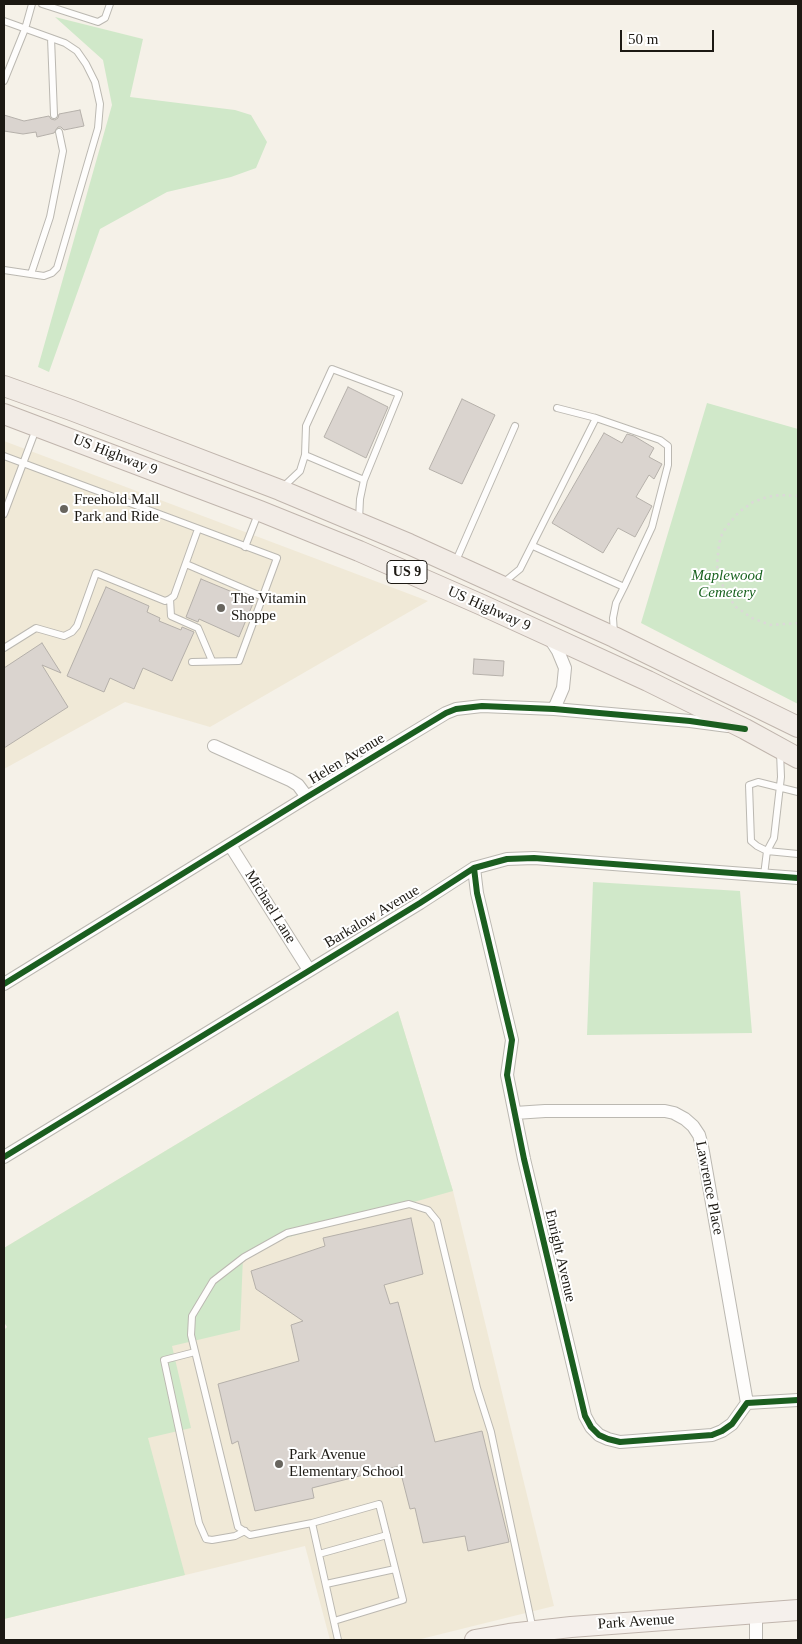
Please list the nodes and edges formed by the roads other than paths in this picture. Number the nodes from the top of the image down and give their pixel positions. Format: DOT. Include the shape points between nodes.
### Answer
graph roads {
  1 [pos="32,4"];
  2 [pos="42,4"];
  3 [pos="110,4"];
  4 [pos="4,21"];
  5 [pos="24,29"];
  6 [pos="51,38"];
  7 [pos="4,82"];
  8 [pos="54,115"];
  9 [pos="59,132"];
  10 [pos="4,270"];
  11 [pos="31,274"];
  12 [pos="4,386"];
  13 [pos="557,408"];
  14 [pos="4,414"];
  15 [pos="596,418"];
  16 [pos="37,425"];
  17 [pos="514,426"];
  18 [pos="305,455"];
  19 [pos="4,456"];
  20 [pos="23,464"];
  21 [pos="364,480"];
  22 [pos="280,490"];
  23 [pos="260,511"];
  24 [pos="4,514"];
  25 [pos="359,524"];
  26 [pos="198,529"];
  27 [pos="533,546"];
  28 [pos="244,547"];
  29 [pos="186,564"];
  30 [pos="455,564"];
  31 [pos="501,585"];
  32 [pos="624,587"];
  33 [pos="263,597"];
  34 [pos="170,599"];
  35 [pos="548,635"];
  36 [pos="614,637"];
  37 [pos="4,648"];
  38 [pos="192,662"];
  39 [pos="212,662"];
  40 [pos="554,709"];
  41 [pos="798,727"];
  42 [pos="745,729"];
  43 [pos="214,746"];
  44 [pos="780,748"];
  45 [pos="798,758"];
  46 [pos="780,787"];
  47 [pos="798,792"];
  48 [pos="307,797"];
  49 [pos="230,845"];
  50 [pos="767,851"];
  51 [pos="798,854"];
  52 [pos="474,868"];
  53 [pos="764,875"];
  54 [pos="798,878"];
  55 [pos="309,970"];
  56 [pos="4,984"];
  57 [pos="515,1113"];
  58 [pos="4,1157"];
  59 [pos="195,1352"];
  60 [pos="798,1400"];
  61 [pos="747,1402"];
  62 [pos="312,1523"];
  63 [pos="245,1531"];
  64 [pos="387,1535"];
  65 [pos="319,1554"];
  66 [pos="395,1569"];
  67 [pos="326,1584"];
  68 [pos="798,1610"];
  69 [pos="756,1612"];
  70 [pos="334,1621"];
  71 [pos="542,1635"];
  72 [pos="338,1640"];
  73 [pos="475,1640"];
  74 [pos="756,1640"];
  1 -- 5 [label="lane"];
  2 -- 3 [label="lane" via="98,22 105,18"];
  4 -- 5 [label="lane"];
  5 -- 6 [label="lane"];
  5 -- 7 [label="lane"];
  6 -- 8 [label="lane"];
  6 -- 11 [label="lane" via="77,51 86,64 95,82 100,104 98,128 57,268 44,276"];
  9 -- 11 [label="lane" via="63,151 50,216"];
  10 -- 11 [label="lane"];
  12 -- 22 [label="highway, US Highway 9 / US 9"];
  13 -- 15 [label="lane"];
  14 -- 16 [label="highway, US Highway 9 / US 9"];
  15 -- 27 [label="lane"];
  15 -- 32 [label="lane" via="656,438 666,443 669,450 652,527"];
  16 -- 20 [label="lane"];
  16 -- 23 [label="highway, US Highway 9 / US 9"];
  17 -- 30 [label="lane"];
  18 -- 21 [label="lane"];
  18 -- 21 [label="lane" via="306,426 332,369 399,394"];
  18 -- 22 [label="lane" via="300,471"];
  19 -- 20 [label="lane"];
  20 -- 24 [label="lane"];
  20 -- 26 [label="lane"];
  21 -- 25 [label="lane"];
  22 -- 25 [label="highway, US Highway 9 / US 9"];
  23 -- 28 [label="lane"];
  23 -- 35 [label="highway, US Highway 9 / US 9"];
  25 -- 30 [label="highway, US Highway 9 / US 9"];
  26 -- 28 [label="lane"];
  26 -- 29 [label="lane"];
  27 -- 31 [label="lane" via="520,569"];
  27 -- 32 [label="lane"];
  28 -- 33 [label="lane" via="277,558"];
  29 -- 33 [label="lane"];
  29 -- 34 [label="lane"];
  30 -- 31 [label="highway, US Highway 9 / US 9"];
  31 -- 36 [label="highway, US Highway 9 / US 9"];
  32 -- 36 [label="lane" via="613,618"];
  33 -- 39 [label="lane" via="239,661"];
  34 -- 37 [label="lane" via="165,601 96,574 77,626 69,635 36,628"];
  34 -- 39 [label="lane" via="171,616 198,628"];
  35 -- 40 [label="street" via="565,668 563,688"];
  35 -- 42 [label="highway, US Highway 9 / US 9"];
  36 -- 41 [label="highway, US Highway 9 / US 9"];
  38 -- 39 [label="lane"];
  40 -- 42 [label="street, Helen Avenue"];
  40 -- 48 [label="street, Helen Avenue" via="482,706 456,709"];
  42 -- 44 [label="highway, US Highway 9 / US 9"];
  43 -- 48 [label="street" via="290,780"];
  44 -- 45 [label="highway, US Highway 9 / US 9"];
  44 -- 46 [label="lane"];
  46 -- 47 [label="lane"];
  46 -- 50 [label="lane" via="774,838"];
  46 -- 50 [label="lane" via="758,782 749,785 751,841"];
  48 -- 49 [label="street, Helen Avenue"];
  49 -- 55 [label="street, Michael Lane"];
  49 -- 56 [label="street, Helen Avenue"];
  50 -- 51 [label="lane"];
  50 -- 53 [label="lane"];
  52 -- 53 [label="street, Barkalow Avenue" via="507,859 534,858"];
  52 -- 55 [label="street, Barkalow Avenue"];
  52 -- 57 [label="street, Enright Avenue" via="512,1040 507,1075"];
  53 -- 54 [label="street, Barkalow Avenue"];
  55 -- 58 [label="street, Barkalow Avenue"];
  57 -- 61 [label="street, Lawrence Place" via="665,1111 693,1126 702,1146"];
  57 -- 61 [label="street, Enright Avenue" via="585,1416 591,1427 608,1439 620,1442 712,1435 732,1424"];
  59 -- 63 [label="lane" via="238,1527"];
  59 -- 63 [label="lane" via="164,1360 201,1530 206,1539 212,1540"];
  59 -- 71 [label="lane" via="191,1336 192,1316 213,1281 244,1257 287,1232 409,1204 428,1210 437,1221"];
  60 -- 61 [label="street"];
  62 -- 63 [label="lane" via="250,1534"];
  62 -- 64 [label="lane" via="379,1504"];
  62 -- 65 [label="lane"];
  64 -- 65 [label="lane"];
  64 -- 66 [label="lane"];
  65 -- 67 [label="lane"];
  66 -- 67 [label="lane"];
  66 -- 70 [label="lane" via="403,1600"];
  67 -- 70 [label="lane"];
  68 -- 69 [label="main road, Park Avenue"];
  69 -- 71 [label="main road, Park Avenue"];
  69 -- 74 [label="street"];
  70 -- 72 [label="lane"];
  71 -- 73 [label="main road, Park Avenue"];
}
